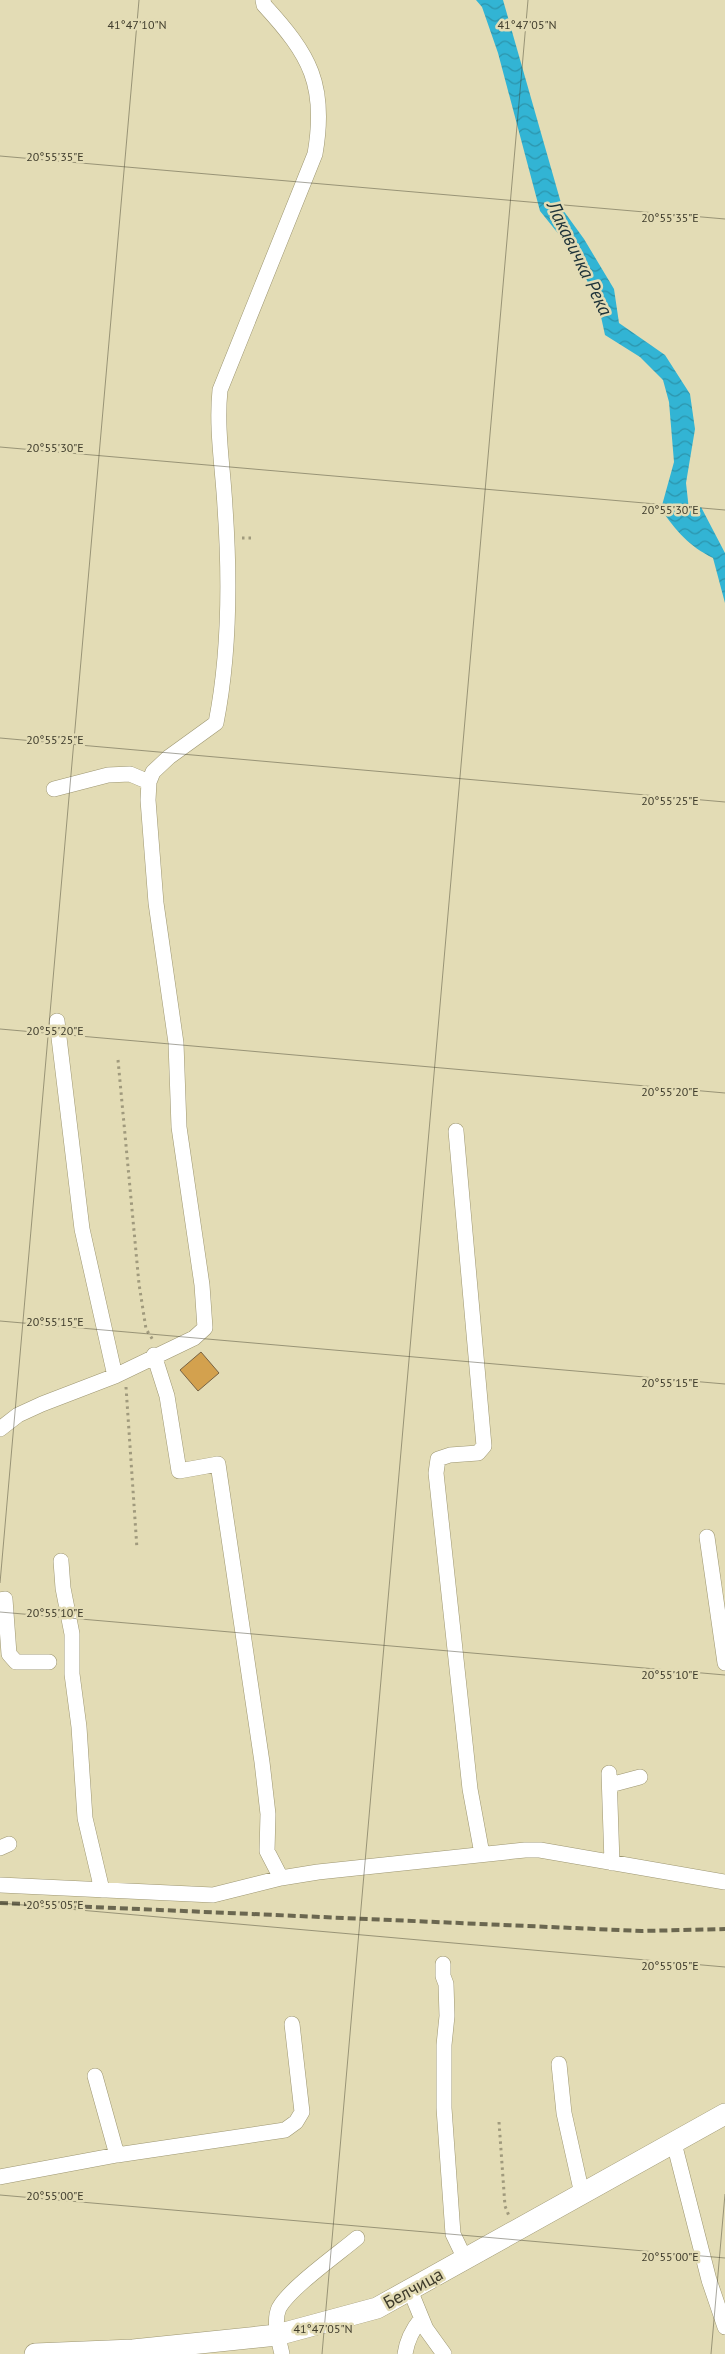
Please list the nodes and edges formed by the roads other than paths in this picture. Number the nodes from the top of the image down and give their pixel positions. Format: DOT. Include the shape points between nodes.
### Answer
graph roads {
  1 [pos="263,0"];
  2 [pos="149,782"];
  3 [pos="54,789"];
  4 [pos="57,1022"];
  5 [pos="456,1131"];
  6 [pos="157,1354"];
  7 [pos="120,1373"];
  8 [pos="0,1429"];
  9 [pos="707,1537"];
  10 [pos="61,1562"];
  11 [pos="0,1600"];
  12 [pos="49,1662"];
  13 [pos="725,1663"];
  14 [pos="640,1777"];
  15 [pos="482,1854"];
  16 [pos="612,1863"];
  17 [pos="281,1878"];
  18 [pos="725,1882"];
  19 [pos="0,1885"];
  20 [pos="102,1890"];
  21 [pos="442,1964"];
  22 [pos="292,2024"];
  23 [pos="559,2064"];
  24 [pos="95,2076"];
  25 [pos="725,2114"];
  26 [pos="674,2143"];
  27 [pos="117,2155"];
  28 [pos="0,2177"];
  29 [pos="582,2194"];
  30 [pos="357,2238"];
  31 [pos="465,2259"];
  32 [pos="410,2290"];
  33 [pos="421,2319"];
  34 [pos="724,2321"];
  35 [pos="279,2344"];
  36 [pos="134,2352"];
  37 [pos="34,2354"];
  38 [pos="405,2354"];
  39 [pos="444,2354"];
  1 -- 2 [label="street" via="303,53 320,104 320,128 315,154 220,390 218,430 225,508 228,606 216,723 169,757 153,772"];
  2 -- 3 [label="street" via="130,774 108,775"];
  2 -- 6 [label="street" via="148,822 176,1043 179,1127 206,1319 205,1328 194,1338"];
  4 -- 7 [label="street" via="82,1229"];
  5 -- 15 [label="street" via="484,1446 478,1453 438,1459 436,1473 470,1789"];
  6 -- 7 [label="street"];
  6 -- 17 [label="street" via="179,1471 218,1464 262,1762 268,1851"];
  7 -- 8 [label="street" via="18,1415"];
  9 -- 13 [label="street"];
  10 -- 20 [label="street" via="72,1634 72,1674 85,1818"];
  11 -- 12 [label="street" via="5,1599 12,1660"];
  14 -- 16 [label="street" via="609,1779"];
  15 -- 16 [label="street" via="540,1850"];
  15 -- 17 [label="street"];
  16 -- 18 [label="street"];
  17 -- 20 [label="street" via="214,1895"];
  19 -- 20 [label="street"];
  21 -- 31 [label="street" via="447,2016 444,2108 453,2234"];
  22 -- 27 [label="street" via="302,2112 285,2130"];
  23 -- 29 [label="street" via="564,2113"];
  24 -- 27 [label="street"];
  25 -- 26 [label="main road, Белчица"];
  26 -- 29 [label="main road, Белчица"];
  26 -- 34 [label="street" via="709,2280"];
  27 -- 28 [label="street"];
  29 -- 31 [label="main road, Белчица"];
  30 -- 35 [label="street" via="303,2282 279,2309"];
  31 -- 32 [label="main road, Белчица"];
  32 -- 33 [label="street"];
  32 -- 35 [label="main road, Белчица" via="377,2308"];
  33 -- 38 [label="street" via="406,2343"];
  33 -- 39 [label="street"];
  35 -- 36 [label="main road, Белчица"];
  36 -- 37 [label="main road, Белчица"];
}
